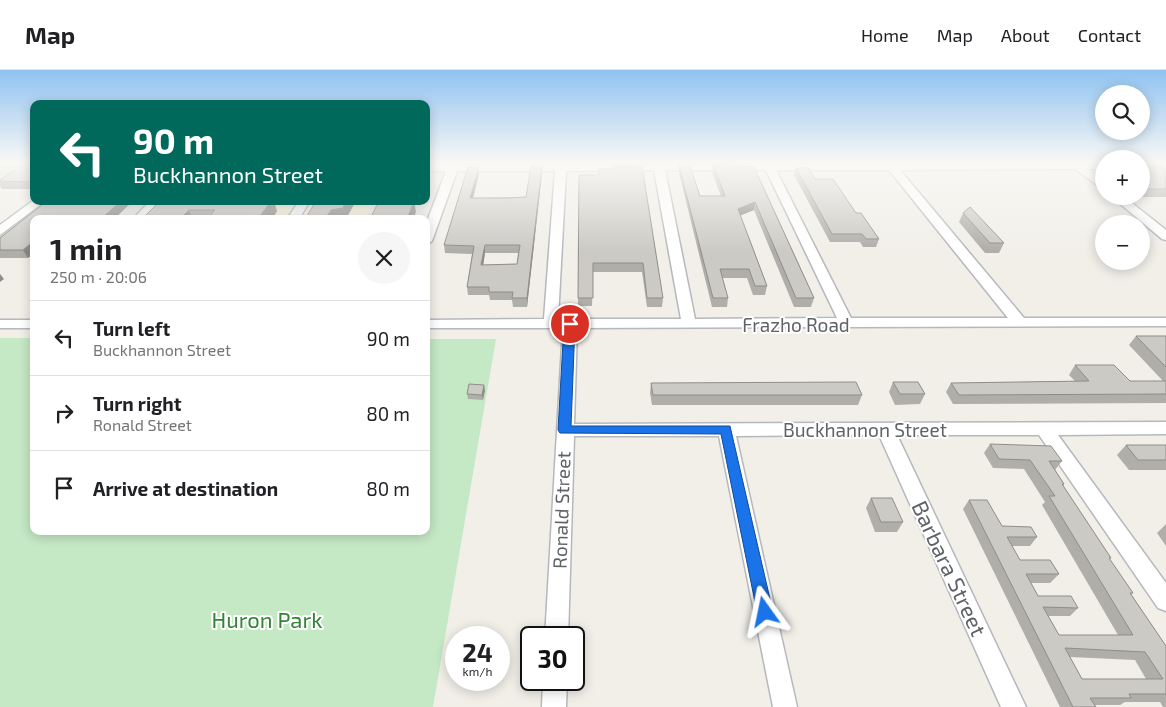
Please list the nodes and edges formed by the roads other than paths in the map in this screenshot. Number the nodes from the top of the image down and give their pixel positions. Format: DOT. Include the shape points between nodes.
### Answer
graph roads {
  1 [pos="444,192"];
  2 [pos="561,192"];
  3 [pos="663,192"];
  4 [pos="781,192"];
  5 [pos="913,192"];
  6 [pos="35,205"];
  7 [pos="153,205"];
  8 [pos="1127,205"];
  9 [pos="143,215"];
  10 [pos="430,230"];
  11 [pos="0,232"];
  12 [pos="1166,236"];
  13 [pos="1166,322"];
  14 [pos="30,323"];
  15 [pos="560,323"];
  16 [pos="846,323"];
  17 [pos="1020,323"];
  18 [pos="0,324"];
  19 [pos="430,324"];
  20 [pos="689,324"];
  21 [pos="1044,428"];
  22 [pos="1166,428"];
  23 [pos="886,429"];
  24 [pos="564,430"];
  25 [pos="726,430"];
  26 [pos="1166,601"];
  27 [pos="556,626"];
  28 [pos="555,691"];
  29 [pos="554,707"];
  30 [pos="785,707"];
  31 [pos="1014,707"];
  1 -- 10 [label="street"];
  2 -- 15 [label="street, Ronald Street"];
  3 -- 20 [label="street"];
  4 -- 16 [label="street"];
  5 -- 17 [label="street"];
  6 -- 11 [label="street"];
  7 -- 9 [label="street"];
  8 -- 12 [label="street"];
  13 -- 17 [label="street, Frazho Road"];
  14 -- 18 [label="street"];
  15 -- 19 [label="street, Frazho Road"];
  15 -- 20 [label="street, Frazho Road"];
  15 -- 24 [label="street, Ronald Street"];
  16 -- 17 [label="street, Frazho Road"];
  16 -- 20 [label="street, Frazho Road"];
  21 -- 22 [label="street, Buckhannon Street"];
  21 -- 23 [label="street, Buckhannon Street"];
  21 -- 26 [label="street"];
  23 -- 25 [label="street, Buckhannon Street"];
  23 -- 31 [label="street, Barbara Street"];
  24 -- 25 [label="street, Buckhannon Street"];
  24 -- 27 [label="street, Ronald Street"];
  25 -- 30 [label="street"];
  28 -- 29 [label="street"];
}
